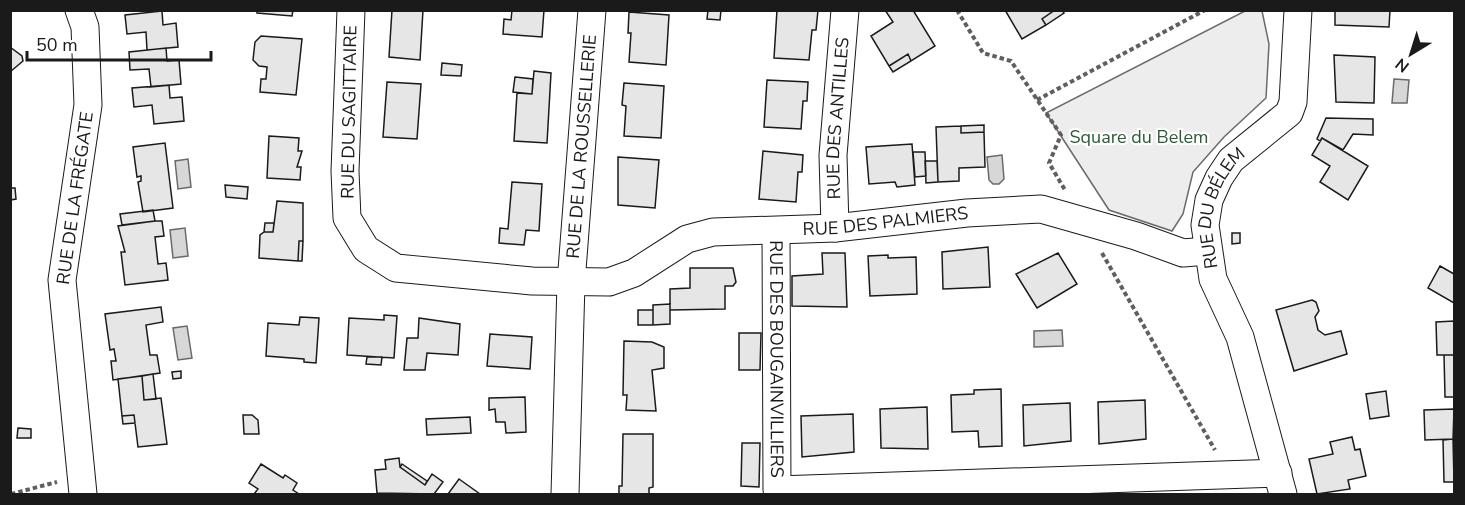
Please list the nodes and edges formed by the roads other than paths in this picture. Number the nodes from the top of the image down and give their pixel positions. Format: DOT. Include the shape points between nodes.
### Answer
graph roads {
  1 [pos="79,10"];
  2 [pos="351,10"];
  3 [pos="592,10"];
  4 [pos="845,10"];
  5 [pos="1298,10"];
  6 [pos="836,228"];
  7 [pos="776,231"];
  8 [pos="1207,251"];
  9 [pos="571,283"];
  10 [pos="1281,484"];
  11 [pos="82,486"];
  12 [pos="564,495"];
  1 -- 11 [label="street, RUE DE LA FRÉGATE" via="85,27 88,105 62,280"];
  2 -- 9 [label="street, RUE DU SAGITTAIRE" via="347,218 366,249 396,268"];
  3 -- 9 [label="street, RUE DE LA ROUSSELLERIE"];
  4 -- 6 [label="street, RUE DES ANTILLES" via="833,155"];
  5 -- 8 [label="street, RUE DU BÉLEM" via="1293,102 1289,113 1231,160 1219,178 1209,200 1205,225"];
  6 -- 7 [label="street, RUE DES PALMIERS"];
  6 -- 8 [label="street, RUE DES PALMIERS" via="1041,209 1183,253"];
  7 -- 9 [label="street, RUE DES PALMIERS" via="713,232 687,239 634,273 609,282"];
  7 -- 10 [label="street, RUE DES BOUGAINVILLIERS" via="777,490 1228,474"];
  8 -- 10 [label="street, RUE DU BÉLEM" via="1213,279 1240,337"];
  9 -- 12 [label="street, RUE DE LA ROUSSELLERIE"];
}
